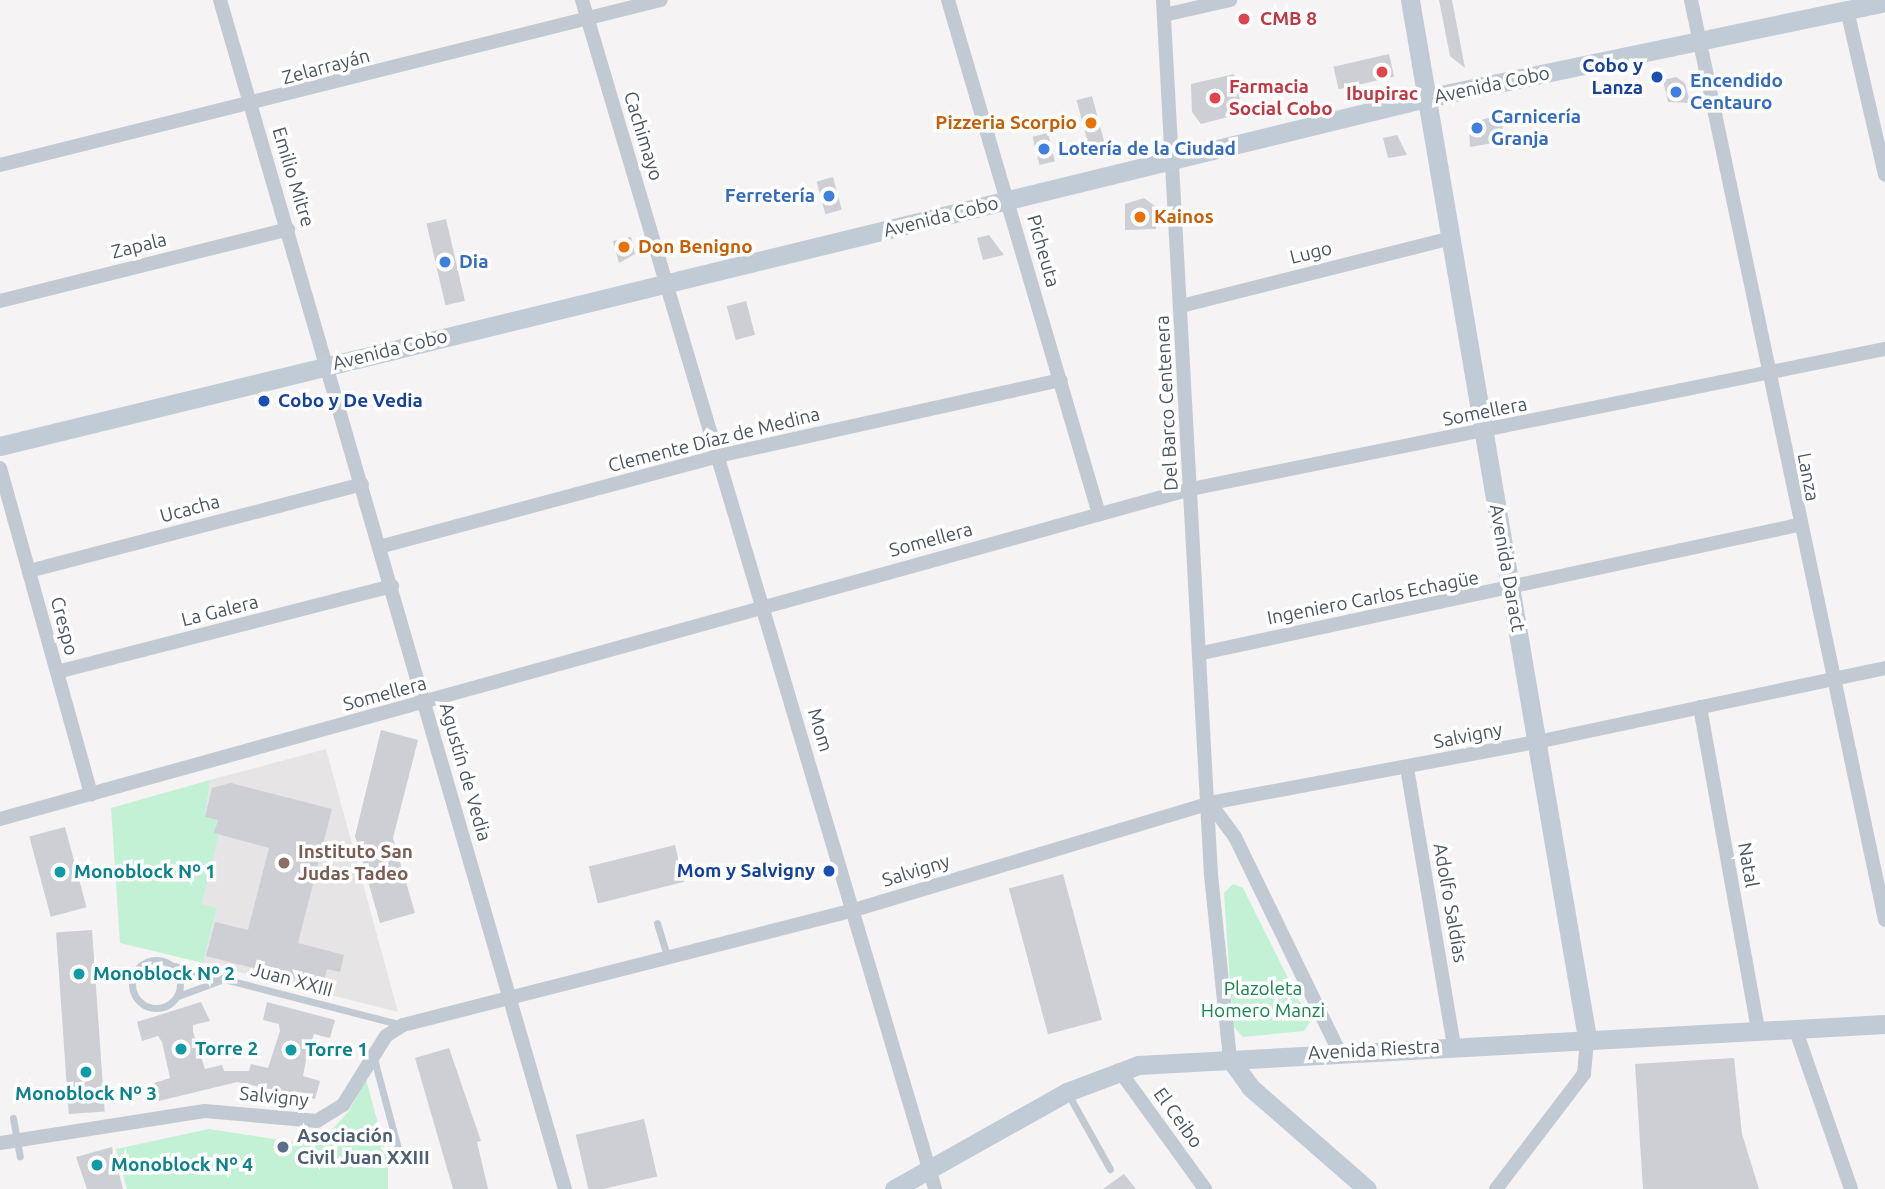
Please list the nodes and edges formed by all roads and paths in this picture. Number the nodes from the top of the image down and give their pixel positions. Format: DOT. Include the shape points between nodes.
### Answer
graph roads {
  1 [pos="220,0"];
  2 [pos="582,0"];
  3 [pos="661,0"];
  4 [pos="948,0"];
  5 [pos="1230,0"];
  6 [pos="1410,0"];
  7 [pos="1690,0"];
  8 [pos="1885,2"];
  9 [pos="1164,7"];
  10 [pos="1847,10"];
  11 [pos="587,18"];
  12 [pos="1698,41"];
  13 [pos="1426,98"];
  14 [pos="251,106"];
  15 [pos="1172,160"];
  16 [pos="0,165"];
  17 [pos="1885,175"];
  18 [pos="1008,201"];
  19 [pos="288,229"];
  20 [pos="1451,238"];
  21 [pos="666,283"];
  22 [pos="0,301"];
  23 [pos="1181,306"];
  24 [pos="1885,349"];
  25 [pos="327,366"];
  26 [pos="1767,374"];
  27 [pos="1061,380"];
  28 [pos="1483,432"];
  29 [pos="0,446"];
  30 [pos="718,456"];
  31 [pos="0,468"];
  32 [pos="362,484"];
  33 [pos="1191,489"];
  34 [pos="1099,514"];
  35 [pos="1798,525"];
  36 [pos="379,547"];
  37 [pos="29,571"];
  38 [pos="392,586"];
  39 [pos="1511,591"];
  40 [pos="762,606"];
  41 [pos="1202,653"];
  42 [pos="1885,668"];
  43 [pos="57,673"];
  44 [pos="1831,680"];
  45 [pos="425,703"];
  46 [pos="1699,707"];
  47 [pos="1537,742"];
  48 [pos="1407,768"];
  49 [pos="91,794"];
  50 [pos="1210,803"];
  51 [pos="0,820"];
  52 [pos="854,910"];
  53 [pos="1885,920"];
  54 [pos="657,923"];
  55 [pos="667,956"];
  56 [pos="174,966"];
  57 [pos="225,979"];
  58 [pos="178,996"];
  59 [pos="509,996"];
  60 [pos="1885,1024"];
  61 [pos="403,1026"];
  62 [pos="1795,1028"];
  63 [pos="1759,1030"];
  64 [pos="1587,1038"];
  65 [pos="1454,1045"];
  66 [pos="1339,1051"];
  67 [pos="373,1055"];
  68 [pos="1230,1059"];
  69 [pos="1119,1070"];
  70 [pos="1067,1092"];
  71 [pos="13,1118"];
  72 [pos="17,1139"];
  73 [pos="0,1143"];
  74 [pos="20,1156"];
  75 [pos="401,1160"];
  76 [pos="1111,1170"];
  77 [pos="932,1180"];
  78 [pos="565,1189"];
  79 [pos="894,1189"];
  80 [pos="1205,1189"];
  81 [pos="1367,1189"];
  82 [pos="1496,1189"];
  83 [pos="1851,1189"];
  1 -- 14 [label="street, Emilio Mitre"];
  2 -- 11 [label="street, Cachimayo"];
  3 -- 11 [label="street, Zelarrayán"];
  4 -- 18 [label="street, Picheuta"];
  5 -- 9 [label="street"];
  6 -- 13 [label="main road, Avenida Daract"];
  7 -- 12 [label="street, Lanza"];
  8 -- 10 [label="main road, Avenida Cobo"];
  9 -- 15 [label="street, Del Barco Centenera"];
  10 -- 12 [label="main road, Avenida Cobo"];
  10 -- 17 [label="street"];
  11 -- 14 [label="street, Zelarrayán"];
  11 -- 21 [label="street, Cachimayo"];
  12 -- 13 [label="main road, Avenida Cobo"];
  12 -- 26 [label="street, Lanza"];
  13 -- 15 [label="main road, Avenida Cobo"];
  13 -- 20 [label="main road, Avenida Daract"];
  14 -- 16 [label="street, Zelarrayán"];
  14 -- 19 [label="street, Emilio Mitre"];
  15 -- 18 [label="main road, Avenida Cobo"];
  15 -- 23 [label="street, Del Barco Centenera"];
  18 -- 21 [label="main road, Avenida Cobo"];
  18 -- 27 [label="street, Picheuta"];
  19 -- 22 [label="street, Zapala"];
  19 -- 25 [label="street, Emilio Mitre"];
  20 -- 23 [label="street, Lugo"];
  20 -- 28 [label="main road, Avenida Daract"];
  21 -- 25 [label="main road, Avenida Cobo"];
  21 -- 30 [label="street, Mom"];
  23 -- 33 [label="street, Del Barco Centenera"];
  24 -- 26 [label="street, Somellera"];
  25 -- 29 [label="main road, Avenida Cobo"];
  25 -- 32 [label="street, Agustín de Vedia"];
  26 -- 28 [label="street, Somellera"];
  26 -- 35 [label="street, Lanza"];
  27 -- 30 [label="street, Clemente Díaz de Medina"];
  27 -- 34 [label="street, Picheuta"];
  28 -- 33 [label="street, Somellera"];
  28 -- 39 [label="main road, Avenida Daract"];
  30 -- 36 [label="street, Clemente Díaz de Medina"];
  30 -- 40 [label="street, Mom"];
  31 -- 37 [label="street, Crespo"];
  32 -- 36 [label="street, Agustín de Vedia"];
  32 -- 37 [label="street, Ucacha"];
  33 -- 34 [label="street, Somellera"];
  33 -- 41 [label="street, Del Barco Centenera"];
  34 -- 40 [label="street, Somellera"];
  35 -- 39 [label="street, Ingeniero Carlos Echagüe"];
  35 -- 44 [label="street, Lanza"];
  36 -- 38 [label="street, Agustín de Vedia"];
  37 -- 43 [label="street, Crespo"];
  38 -- 43 [label="street, La Galera"];
  38 -- 45 [label="street, Agustín de Vedia"];
  39 -- 41 [label="street, Ingeniero Carlos Echagüe"];
  39 -- 47 [label="main road, Avenida Daract"];
  40 -- 45 [label="street, Somellera"];
  40 -- 52 [label="street, Mom"];
  41 -- 50 [label="street, Del Barco Centenera"];
  42 -- 44 [label="street, Salvigny"];
  43 -- 49 [label="street, Crespo"];
  44 -- 46 [label="street, Salvigny"];
  44 -- 53 [label="street, Lanza"];
  45 -- 49 [label="street, Somellera"];
  45 -- 59 [label="street, Agustín de Vedia"];
  46 -- 47 [label="street, Salvigny"];
  46 -- 63 [label="street, Natal"];
  47 -- 48 [label="street, Salvigny"];
  47 -- 64 [label="main road, Avenida Daract"];
  48 -- 50 [label="street, Salvigny"];
  48 -- 65 [label="street, Adolfo Saldías"];
  49 -- 51 [label="street, Somellera"];
  50 -- 52 [label="street, Salvigny"];
  50 -- 66 [label="street" via="1234,837"];
  50 -- 68 [label="street, Del Barco Centenera" via="1211,875"];
  52 -- 55 [label="street, Salvigny"];
  52 -- 77 [label="street, Mom"];
  54 -- 55 [label="lane"];
  55 -- 59 [label="street, Salvigny"];
  56 -- 57 [label="lane, Juan XXIII"];
  56 -- 58 [label="lane" via="181,980"];
  56 -- 58 [label="lane" via="149,961 137,967 131,991 149,1008"];
  57 -- 58 [label="lane"];
  57 -- 61 [label="lane, Juan XXIII"];
  59 -- 61 [label="street, Salvigny"];
  59 -- 78 [label="street, Agustín de Vedia"];
  60 -- 62 [label="main road, Avenida Riestra"];
  61 -- 67 [label="street, Salvigny"];
  62 -- 63 [label="main road, Avenida Riestra"];
  62 -- 83 [label="street"];
  63 -- 64 [label="main road, Avenida Riestra"];
  64 -- 65 [label="main road, Avenida Riestra"];
  64 -- 82 [label="street" via="1584,1074"];
  65 -- 66 [label="main road, Avenida Riestra"];
  66 -- 68 [label="main road, Avenida Riestra"];
  67 -- 72 [label="street, Salvigny" via="343,1105 317,1121 205,1111"];
  67 -- 75 [label="lane"];
  68 -- 69 [label="main road, Avenida Riestra"];
  68 -- 81 [label="main road" via="1250,1087"];
  69 -- 70 [label="main road, Avenida Riestra"];
  69 -- 80 [label="street, El Ceibo"];
  70 -- 76 [label="lane"];
  70 -- 77 [label="main road, Avenida Riestra"];
  71 -- 72 [label="lane"];
  72 -- 73 [label="street, Salvigny"];
  72 -- 74 [label="lane"];
  77 -- 79 [label="main road, Avenida Riestra"];
}
